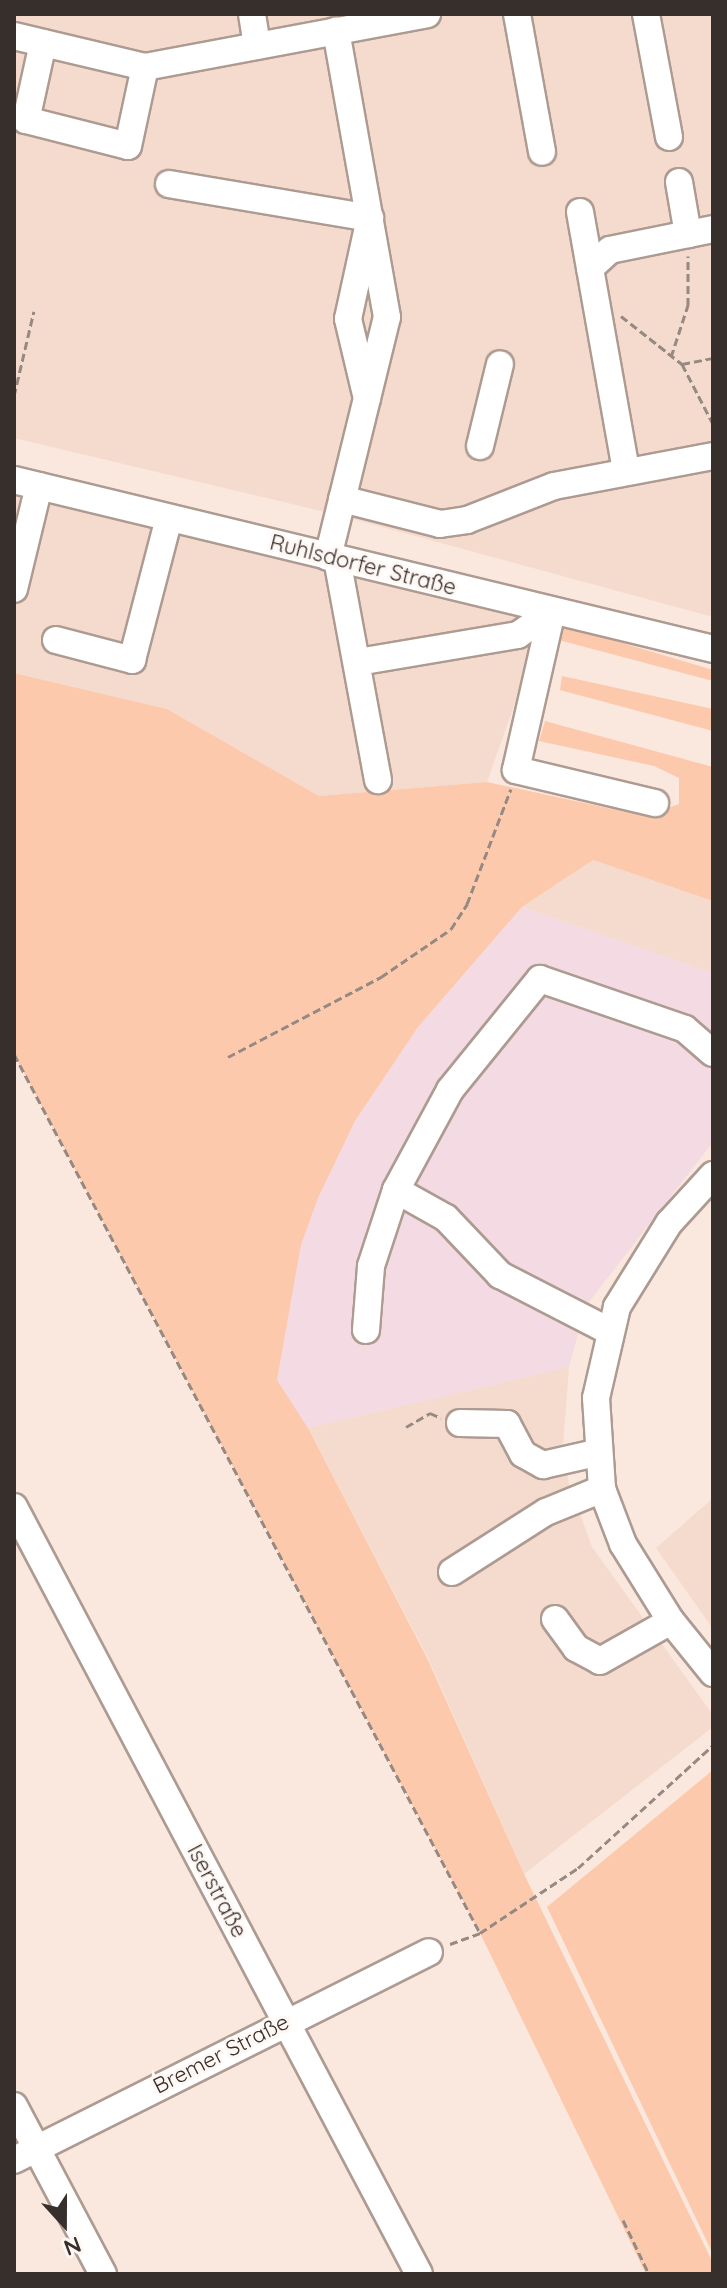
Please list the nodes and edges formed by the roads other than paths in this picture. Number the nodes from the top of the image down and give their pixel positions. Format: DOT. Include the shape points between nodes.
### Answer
graph roads {
  1 [pos="252,14"];
  2 [pos="427,14"];
  3 [pos="517,14"];
  4 [pos="646,14"];
  5 [pos="362,20"];
  6 [pos="336,31"];
  7 [pos="14,36"];
  8 [pos="43,43"];
  9 [pos="257,46"];
  10 [pos="145,67"];
  11 [pos="22,103"];
  12 [pos="669,137"];
  13 [pos="542,152"];
  14 [pos="679,182"];
  15 [pos="169,184"];
  16 [pos="580,212"];
  17 [pos="370,218"];
  18 [pos="700,231"];
  19 [pos="590,268"];
  20 [pos="500,364"];
  21 [pos="367,399"];
  22 [pos="480,446"];
  23 [pos="713,456"];
  24 [pos="626,470"];
  25 [pos="27,483"];
  26 [pos="342,499"];
  27 [pos="169,518"];
  28 [pos="333,558"];
  29 [pos="14,589"];
  30 [pos="552,611"];
  31 [pos="56,640"];
  32 [pos="713,649"];
  33 [pos="358,662"];
  34 [pos="378,780"];
  35 [pos="655,803"];
  36 [pos="713,1053"];
  37 [pos="713,1175"];
  38 [pos="396,1190"];
  39 [pos="366,1330"];
  40 [pos="609,1331"];
  41 [pos="453,1423"];
  42 [pos="596,1453"];
  43 [pos="602,1489"];
  44 [pos="14,1507"];
  45 [pos="452,1572"];
  46 [pos="555,1619"];
  47 [pos="671,1621"];
  48 [pos="713,1673"];
  49 [pos="429,1952"];
  50 [pos="286,2020"];
  51 [pos="14,2106"];
  52 [pos="25,2154"];
  53 [pos="103,2274"];
  54 [pos="419,2274"];
  1 -- 9 [label="street"];
  2 -- 5 [label="street"];
  3 -- 13 [label="street"];
  4 -- 12 [label="street"];
  5 -- 6 [label="street"];
  6 -- 9 [label="street"];
  6 -- 17 [label="street"];
  7 -- 8 [label="street"];
  8 -- 10 [label="street"];
  8 -- 11 [label="street"];
  9 -- 10 [label="street"];
  10 -- 11 [label="street" via="128,146 26,120"];
  14 -- 18 [label="street"];
  15 -- 17 [label="street"];
  16 -- 19 [label="street"];
  17 -- 21 [label="street" via="387,317"];
  17 -- 21 [label="street" via="348,319"];
  18 -- 19 [label="street" via="610,250"];
  19 -- 24 [label="street"];
  20 -- 22 [label="street"];
  21 -- 26 [label="street"];
  23 -- 24 [label="street"];
  24 -- 26 [label="street" via="554,486 467,520 440,524"];
  25 -- 27 [label="street, Ruhlsdorfer Straße"];
  25 -- 29 [label="street"];
  26 -- 28 [label="street"];
  27 -- 28 [label="street, Ruhlsdorfer Straße"];
  27 -- 31 [label="street" via="132,660"];
  28 -- 30 [label="street, Ruhlsdorfer Straße"];
  28 -- 33 [label="street"];
  30 -- 32 [label="street, Ruhlsdorfer Straße"];
  30 -- 33 [label="street" via="518,635"];
  30 -- 35 [label="street" via="516,770"];
  33 -- 34 [label="street"];
  36 -- 38 [label="street" via="685,1029 540,979 450,1090"];
  37 -- 40 [label="street" via="639,1267"];
  38 -- 39 [label="street" via="371,1266"];
  38 -- 40 [label="street" via="446,1218 500,1275"];
  40 -- 42 [label="street" via="596,1398"];
  41 -- 42 [label="street" via="507,1424 523,1454 543,1465"];
  42 -- 43 [label="street"];
  43 -- 45 [label="street" via="546,1512"];
  43 -- 47 [label="street" via="636,1570"];
  44 -- 50 [label="street, Iserstraße"];
  46 -- 47 [label="street" via="576,1648 600,1661"];
  47 -- 48 [label="street"];
  49 -- 50 [label="street, Bremer Straße"];
  50 -- 52 [label="street, Bremer Straße"];
  50 -- 54 [label="street, Iserstraße"];
  51 -- 52 [label="street"];
  52 -- 53 [label="street"];
}
